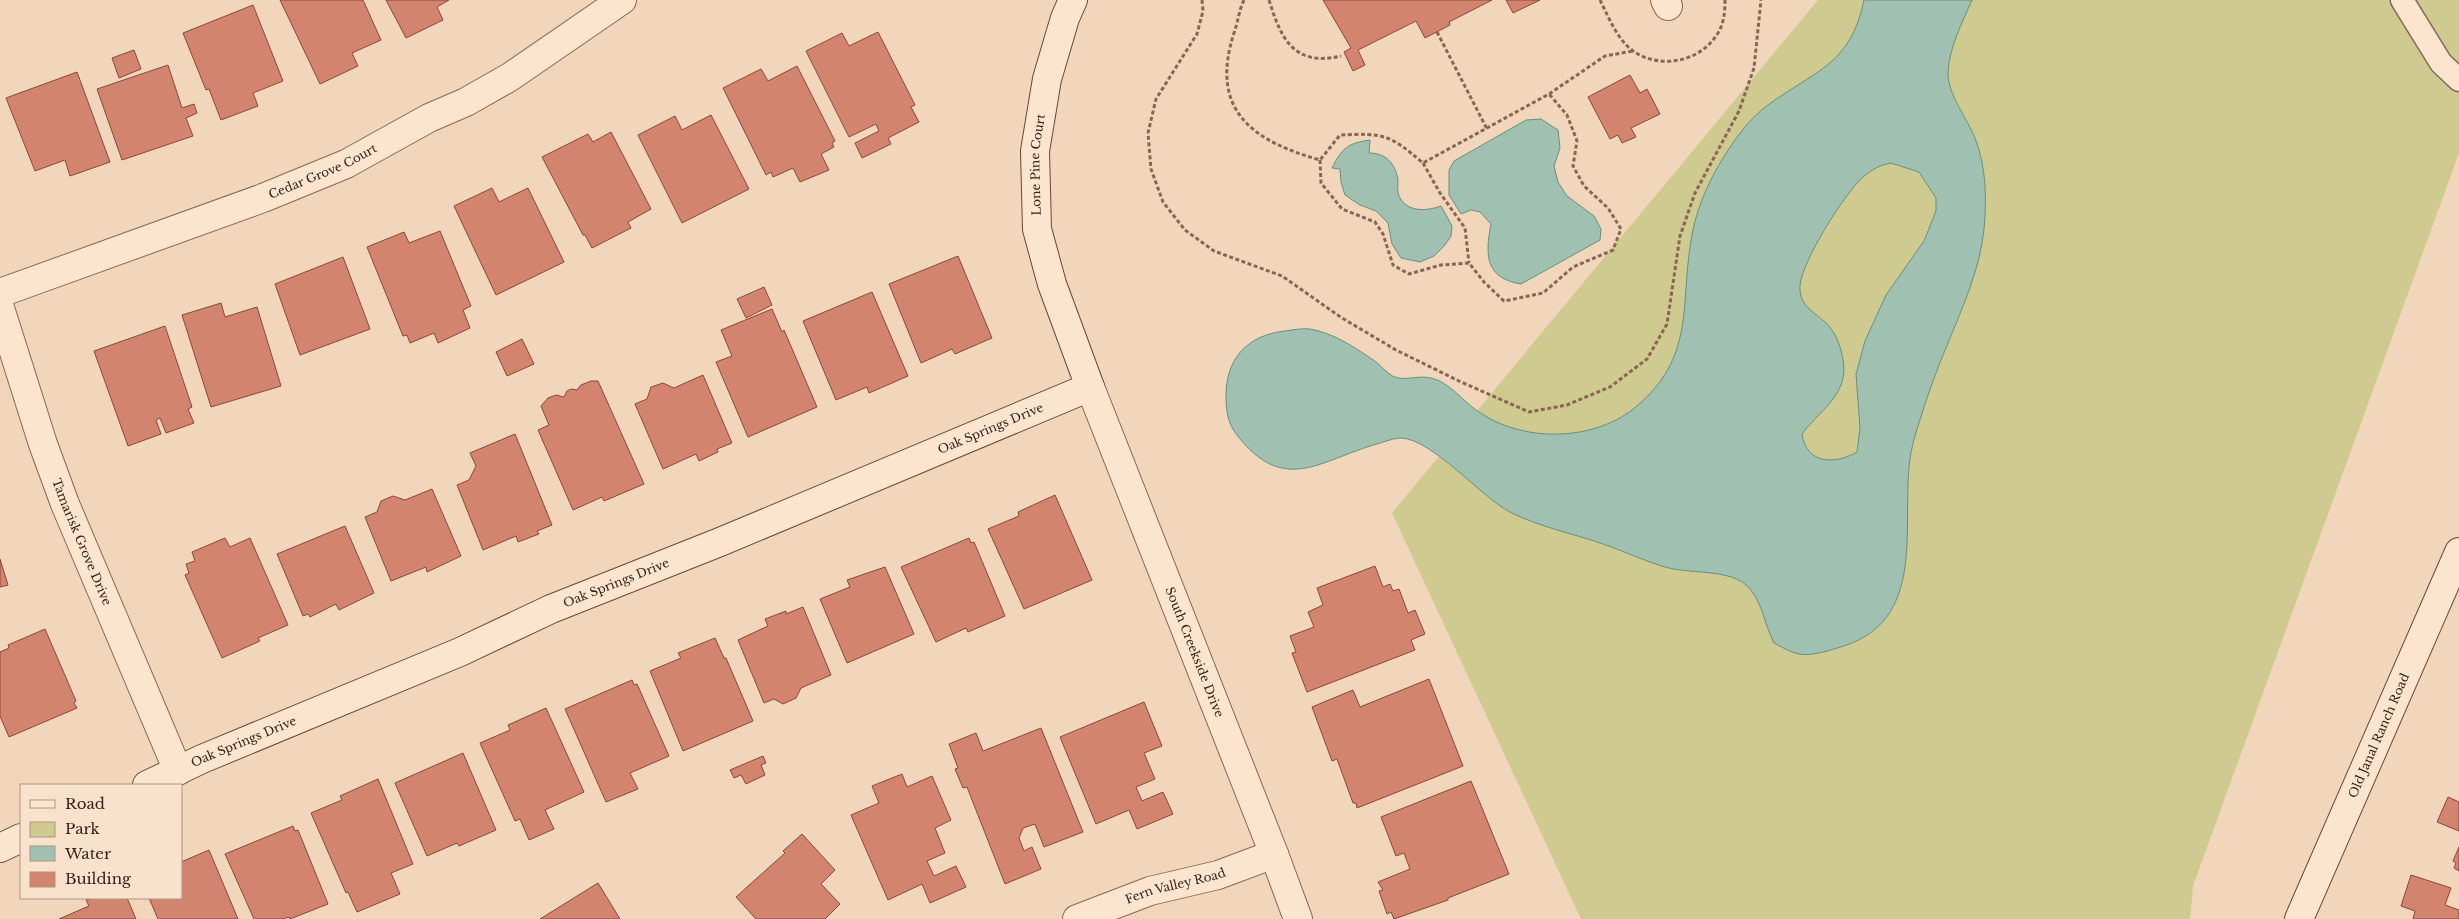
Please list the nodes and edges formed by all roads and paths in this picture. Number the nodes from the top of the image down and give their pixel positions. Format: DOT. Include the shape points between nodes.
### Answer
graph roads {
  1 [pos="622,0"];
  2 [pos="1073,0"];
  3 [pos="1202,0"];
  4 [pos="1244,0"];
  5 [pos="1268,0"];
  6 [pos="1600,0"];
  7 [pos="1725,0"];
  8 [pos="1761,0"];
  9 [pos="2402,0"];
  10 [pos="1437,32"];
  11 [pos="1634,51"];
  12 [pos="1341,56"];
  13 [pos="2459,80"];
  14 [pos="1549,94"];
  15 [pos="1487,129"];
  16 [pos="1320,160"];
  17 [pos="1423,163"];
  18 [pos="1469,263"];
  19 [pos="0,293"];
  20 [pos="0,308"];
  21 [pos="1090,387"];
  22 [pos="2459,552"];
  23 [pos="178,771"];
  24 [pos="149,784"];
  25 [pos="20,838"];
  26 [pos="0,848"];
  27 [pos="1274,854"];
  28 [pos="1076,919"];
  29 [pos="1298,919"];
  30 [pos="2299,919"];
  1 -- 19 [label="street, Cedar Grove Court" via="510,77 346,164 263,198"];
  2 -- 21 [label="street, Lone Pine Court" via="1047,79 1035,151 1036,229 1052,284"];
  3 -- 8 [label="path" via="1198,34 1156,99 1148,133 1151,169 1163,202 1185,230 1214,251 1282,276 1342,318 1396,350 1529,412 1567,405 1610,387 1647,359 1667,324 1680,236 1695,193 1739,111 1754,68"];
  4 -- 16 [label="path" via="1226,69 1230,94 1241,117 1258,135 1280,147"];
  5 -- 12 [label="path" via="1277,26 1296,51 1310,58 1326,60"];
  6 -- 11 [label="path" via="1620,38"];
  7 -- 11 [label="path" via="1725,16 1718,34 1705,48 1688,58 1670,62 1651,60"];
  9 -- 13 [label="lane" via="2441,63"];
  10 -- 15 [label="path"];
  11 -- 14 [label="path" via="1605,56"];
  14 -- 15 [label="path"];
  14 -- 18 [label="path" via="1566,115 1577,141 1573,166 1584,186 1608,208 1622,229 1613,250 1573,267 1543,292 1504,301"];
  15 -- 17 [label="path"];
  16 -- 17 [label="path" via="1340,134 1373,134 1397,141"];
  16 -- 18 [label="path" via="1321,183 1342,209 1375,222 1383,234 1393,265 1408,274 1441,265"];
  17 -- 18 [label="path" via="1465,228"];
  20 -- 23 [label="street, Tamarisk Grove Drive" via="65,504"];
  21 -- 23 [label="street, Oak Springs Drive" via="551,609 460,652"];
  21 -- 27 [label="street, South Creekside Drive"];
  22 -- 30 [label="street, Old Janal Ranch Road"];
  23 -- 24 [label="street, Oak Springs Drive"];
  25 -- 26 [label="street"];
  27 -- 28 [label="street, Fern Valley Road" via="1218,875 1150,891"];
  27 -- 29 [label="street, South Creekside Drive"];
}
